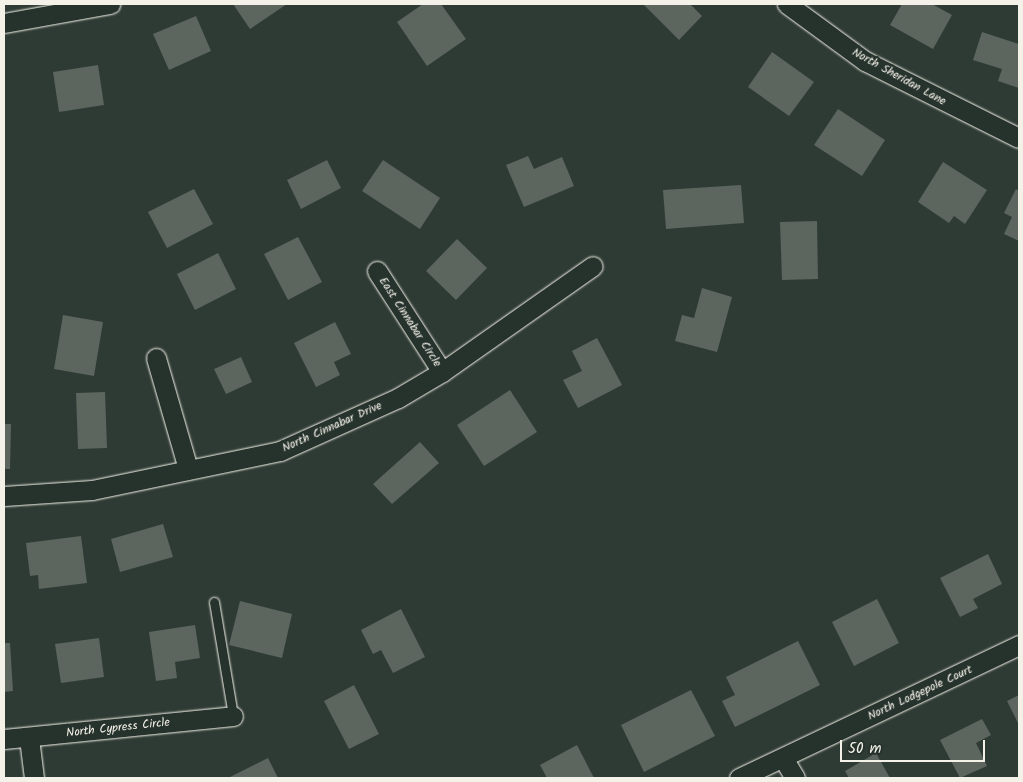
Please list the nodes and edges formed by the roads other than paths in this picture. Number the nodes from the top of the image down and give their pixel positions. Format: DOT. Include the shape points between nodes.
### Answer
graph roads {
  1 [pos="110,4"];
  2 [pos="787,4"];
  3 [pos="4,23"];
  4 [pos="1019,138"];
  5 [pos="593,266"];
  6 [pos="377,271"];
  7 [pos="156,358"];
  8 [pos="442,372"];
  9 [pos="188,468"];
  10 [pos="4,496"];
  11 [pos="214,602"];
  12 [pos="1019,645"];
  13 [pos="233,716"];
  14 [pos="29,738"];
  15 [pos="4,739"];
  16 [pos="783,758"];
  17 [pos="34,778"];
  18 [pos="739,778"];
  19 [pos="796,778"];
  1 -- 3 [label="street"];
  2 -- 4 [label="street, North Sheridan Lane" via="865,61"];
  5 -- 8 [label="street, North Cinnabar Drive"];
  6 -- 8 [label="street, East Cinnabar Circle"];
  7 -- 9 [label="street"];
  8 -- 9 [label="street, North Cinnabar Drive" via="398,398 280,450"];
  9 -- 10 [label="street, North Cinnabar Drive" via="92,490"];
  11 -- 13 [label="lane"];
  12 -- 16 [label="street, North Lodgepole Court"];
  13 -- 14 [label="street, North Cypress Circle"];
  14 -- 15 [label="street, North Cypress Circle"];
  14 -- 17 [label="street"];
  16 -- 18 [label="street, North Lodgepole Court"];
  16 -- 19 [label="street"];
}
